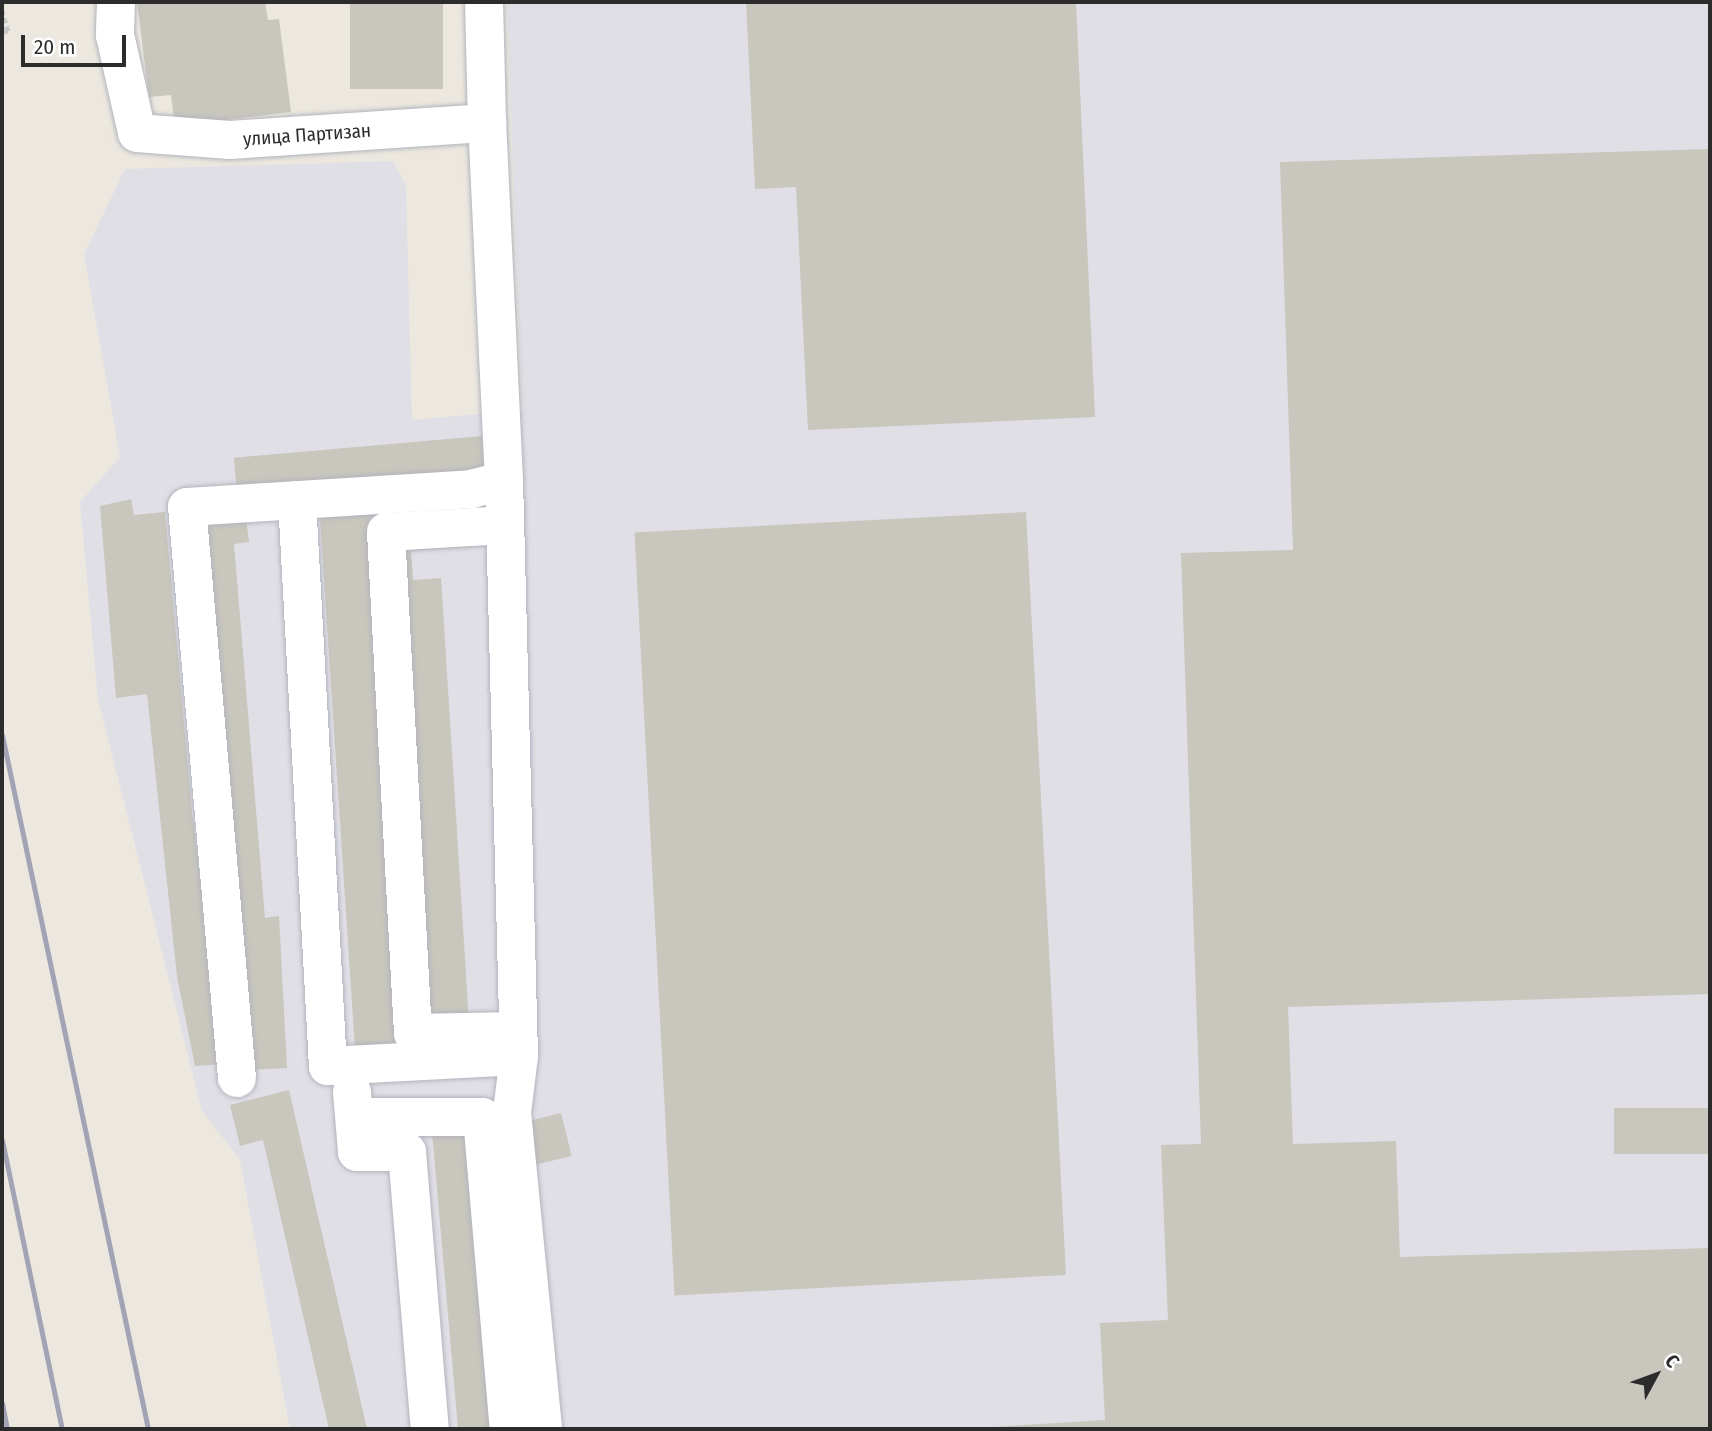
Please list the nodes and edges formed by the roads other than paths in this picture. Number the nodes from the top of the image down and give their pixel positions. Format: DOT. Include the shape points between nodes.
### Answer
graph roads {
  1 [pos="116,2"];
  2 [pos="484,2"];
  3 [pos="487,124"];
  4 [pos="504,481"];
  5 [pos="297,500"];
  6 [pos="505,525"];
  7 [pos="519,1044"];
  8 [pos="350,1065"];
  9 [pos="237,1077"];
  10 [pos="355,1117"];
  11 [pos="430,1429"];
  12 [pos="509,1429"];
  13 [pos="543,1429"];
  1 -- 3 [label="street, улица Партизан" via="116,35 137,132 230,140"];
  2 -- 3 [label="street"];
  3 -- 4 [label="street"];
  4 -- 5 [label="street" via="471,489"];
  4 -- 6 [label="street"];
  5 -- 8 [label="street" via="328,1066"];
  5 -- 9 [label="street" via="187,507"];
  6 -- 7 [label="street"];
  6 -- 7 [label="street" via="386,532 413,1033"];
  7 -- 8 [label="street"];
  7 -- 13 [label="street" via="512,1112"];
  8 -- 10 [label="street"];
  10 -- 11 [label="street" via="357,1152 407,1153"];
  10 -- 12 [label="street" via="482,1117"];
}
